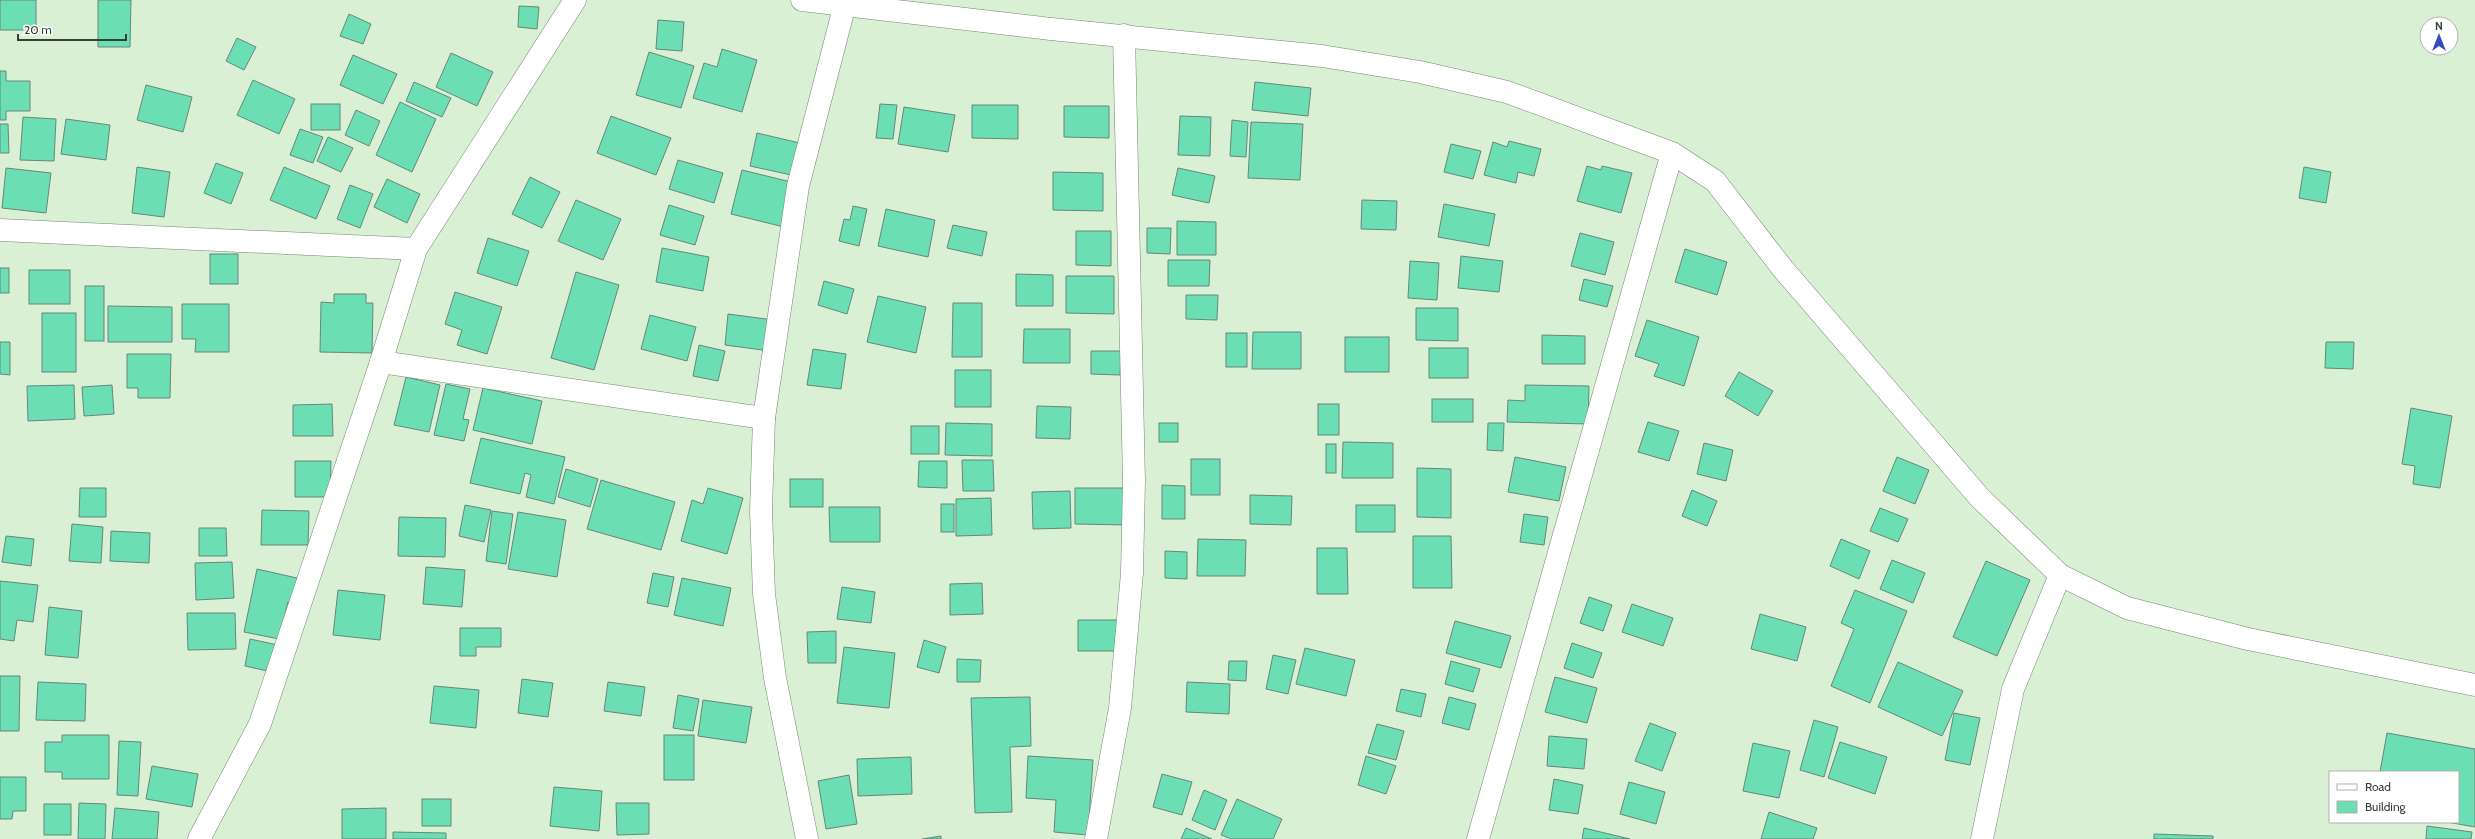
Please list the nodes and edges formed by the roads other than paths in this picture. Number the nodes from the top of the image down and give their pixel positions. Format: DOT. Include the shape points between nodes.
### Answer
graph roads {
  1 [pos="575,0"];
  2 [pos="802,0"];
  3 [pos="845,4"];
  4 [pos="1124,35"];
  5 [pos="1672,152"];
  6 [pos="0,230"];
  7 [pos="416,249"];
  8 [pos="381,362"];
  9 [pos="764,418"];
  10 [pos="2060,575"];
  11 [pos="2475,685"];
  12 [pos="199,839"];
  13 [pos="807,839"];
  14 [pos="1096,839"];
  15 [pos="1478,839"];
  16 [pos="1982,839"];
  1 -- 7 [label="street"];
  2 -- 3 [label="street"];
  3 -- 4 [label="street" via="1051,29"];
  3 -- 9 [label="street" via="798,186"];
  4 -- 5 [label="street" via="1322,56 1420,72 1507,92"];
  4 -- 14 [label="street" via="1134,481 1132,573 1120,708"];
  5 -- 10 [label="street" via="1715,181 1783,269 1975,493"];
  5 -- 15 [label="street"];
  6 -- 7 [label="street"];
  7 -- 8 [label="street"];
  8 -- 9 [label="street"];
  8 -- 12 [label="street" via="260,724"];
  9 -- 13 [label="street" via="761,511 764,594 775,678"];
  10 -- 11 [label="street" via="2127,608 2248,639"];
  10 -- 16 [label="street" via="2013,689"];
}
